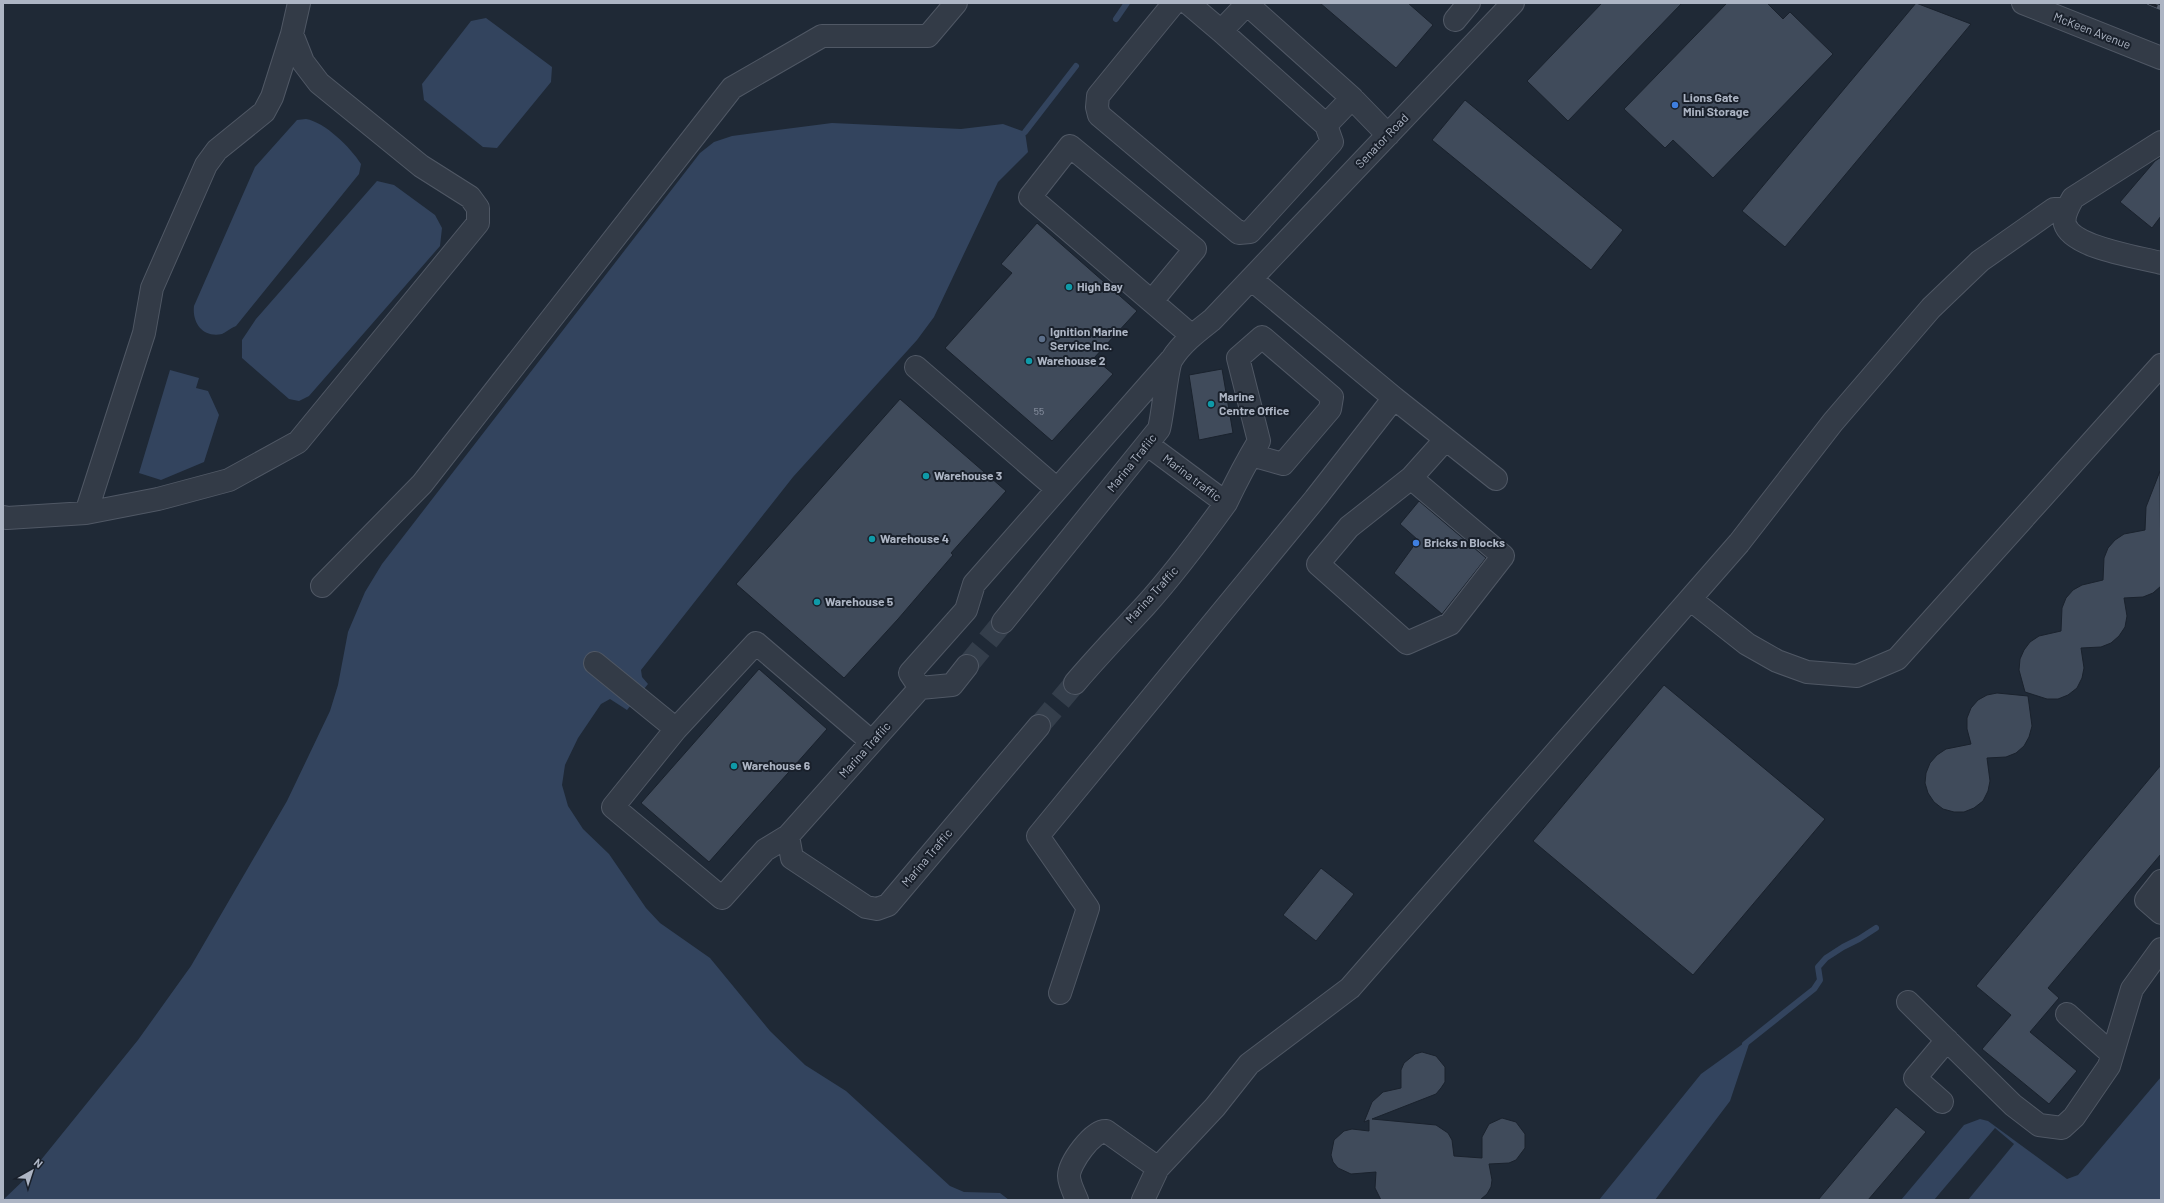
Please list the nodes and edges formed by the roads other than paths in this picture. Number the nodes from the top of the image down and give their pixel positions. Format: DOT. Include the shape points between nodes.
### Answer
graph roads {
  1 [pos="299,3"];
  2 [pos="956,3"];
  3 [pos="1174,3"];
  4 [pos="1188,3"];
  5 [pos="1469,3"];
  6 [pos="2023,3"];
  7 [pos="1248,4"];
  8 [pos="1506,5"];
  9 [pos="1455,20"];
  10 [pos="1221,31"];
  11 [pos="292,34"];
  12 [pos="2161,58"];
  13 [pos="1352,98"];
  14 [pos="1326,125"];
  15 [pos="1388,135"];
  16 [pos="2161,142"];
  17 [pos="2067,209"];
  18 [pos="2161,263"];
  19 [pos="1251,278"];
  20 [pos="1152,301"];
  21 [pos="1192,336"];
  22 [pos="1171,360"];
  23 [pos="2161,365"];
  24 [pos="916,367"];
  25 [pos="1394,398"];
  26 [pos="1445,440"];
  27 [pos="1148,445"];
  28 [pos="1251,455"];
  29 [pos="1411,478"];
  30 [pos="1496,479"];
  31 [pos="1057,489"];
  32 [pos="1226,503"];
  33 [pos="86,513"];
  34 [pos="3,517"];
  35 [pos="322,586"];
  36 [pos="1690,599"];
  37 [pos="1003,622"];
  38 [pos="595,663"];
  39 [pos="967,666"];
  40 [pos="1075,683"];
  41 [pos="920,688"];
  42 [pos="1039,726"];
  43 [pos="676,729"];
  44 [pos="872,742"];
  45 [pos="788,836"];
  46 [pos="2161,881"];
  47 [pos="2161,913"];
  48 [pos="2161,948"];
  49 [pos="1060,993"];
  50 [pos="1908,1002"];
  51 [pos="2067,1014"];
  52 [pos="1947,1040"];
  53 [pos="2112,1054"];
  54 [pos="1942,1102"];
  55 [pos="1158,1168"];
  56 [pos="1077,1200"];
  57 [pos="1142,1200"];
  1 -- 11 [label="street"];
  2 -- 35 [label="street" via="928,36 822,36 732,88 422,484"];
  3 -- 14 [label="street" via="1098,96 1099,115 1239,233 1250,232 1332,142"];
  4 -- 10 [label="street"];
  5 -- 9 [label="street"];
  6 -- 12 [label="street, McKeen Avenue"];
  7 -- 10 [label="street"];
  7 -- 13 [label="street"];
  8 -- 15 [label="street, Senator Road"];
  10 -- 14 [label="street"];
  11 -- 33 [label="street" via="272,97 254,121 217,150 206,165 152,288 144,333"];
  11 -- 33 [label="street" via="302,62 319,83 422,166 470,197 478,208 478,223 298,442 229,480 158,499"];
  13 -- 14 [label="street"];
  13 -- 15 [label="street"];
  15 -- 19 [label="street, Senator Road"];
  16 -- 17 [label="street" via="2087,188 2073,198"];
  17 -- 18 [label="street" via="2065,224 2072,235 2093,246"];
  17 -- 36 [label="street" via="2054,209 1980,261 1931,308 1833,422 1739,543"];
  19 -- 21 [label="street" via="1212,320"];
  19 -- 25 [label="street"];
  20 -- 20 [label="street" via="1030,197 1070,146 1195,249"];
  20 -- 21 [label="street"];
  21 -- 22 [label="street"];
  22 -- 27 [label="street, Marina Trafiic" via="1164,414 1159,429"];
  22 -- 31 [label="street"];
  23 -- 36 [label="street" via="1896,659 1857,676 1808,672 1778,661 1746,644"];
  24 -- 31 [label="street"];
  25 -- 26 [label="street"];
  25 -- 49 [label="street" via="1315,499 1038,836 1088,908"];
  26 -- 29 [label="street"];
  26 -- 30 [label="street"];
  27 -- 32 [label="street, Marina traffic"];
  27 -- 37 [label="street, Marina Trafiic"];
  28 -- 28 [label="street, Marina traffic" via="1259,440 1238,358 1262,337 1332,396 1330,409 1283,464"];
  28 -- 32 [label="street, Marina traffic"];
  29 -- 29 [label="street" via="1349,527 1318,564 1408,643 1450,624 1503,556"];
  31 -- 41 [label="street" via="974,584 966,610 910,673"];
  32 -- 40 [label="street, Marina Traffic" via="1145,606"];
  33 -- 34 [label="street"];
  36 -- 55 [label="street" via="1350,988 1249,1064 1215,1107"];
  38 -- 43 [label="street"];
  39 -- 41 [label="street" via="952,685"];
  41 -- 44 [label="street, Marina Trafiic"];
  42 -- 45 [label="street, Marina Traffic" via="888,904 877,909 866,907 792,858"];
  43 -- 44 [label="street" via="756,643"];
  43 -- 45 [label="street, Marina Trafiic" via="613,807 722,898 765,850"];
  44 -- 45 [label="street, Marina Trafiic"];
  46 -- 47 [label="street" via="2146,900"];
  48 -- 53 [label="street" via="2132,988"];
  50 -- 52 [label="street"];
  51 -- 53 [label="street"];
  52 -- 53 [label="street" via="2013,1105 2039,1125 2062,1128 2074,1117 2110,1066"];
  52 -- 54 [label="street" via="1916,1078"];
  55 -- 56 [label="street" via="1106,1131 1101,1131 1094,1134 1072,1164 1069,1177"];
  55 -- 57 [label="street"];
}
